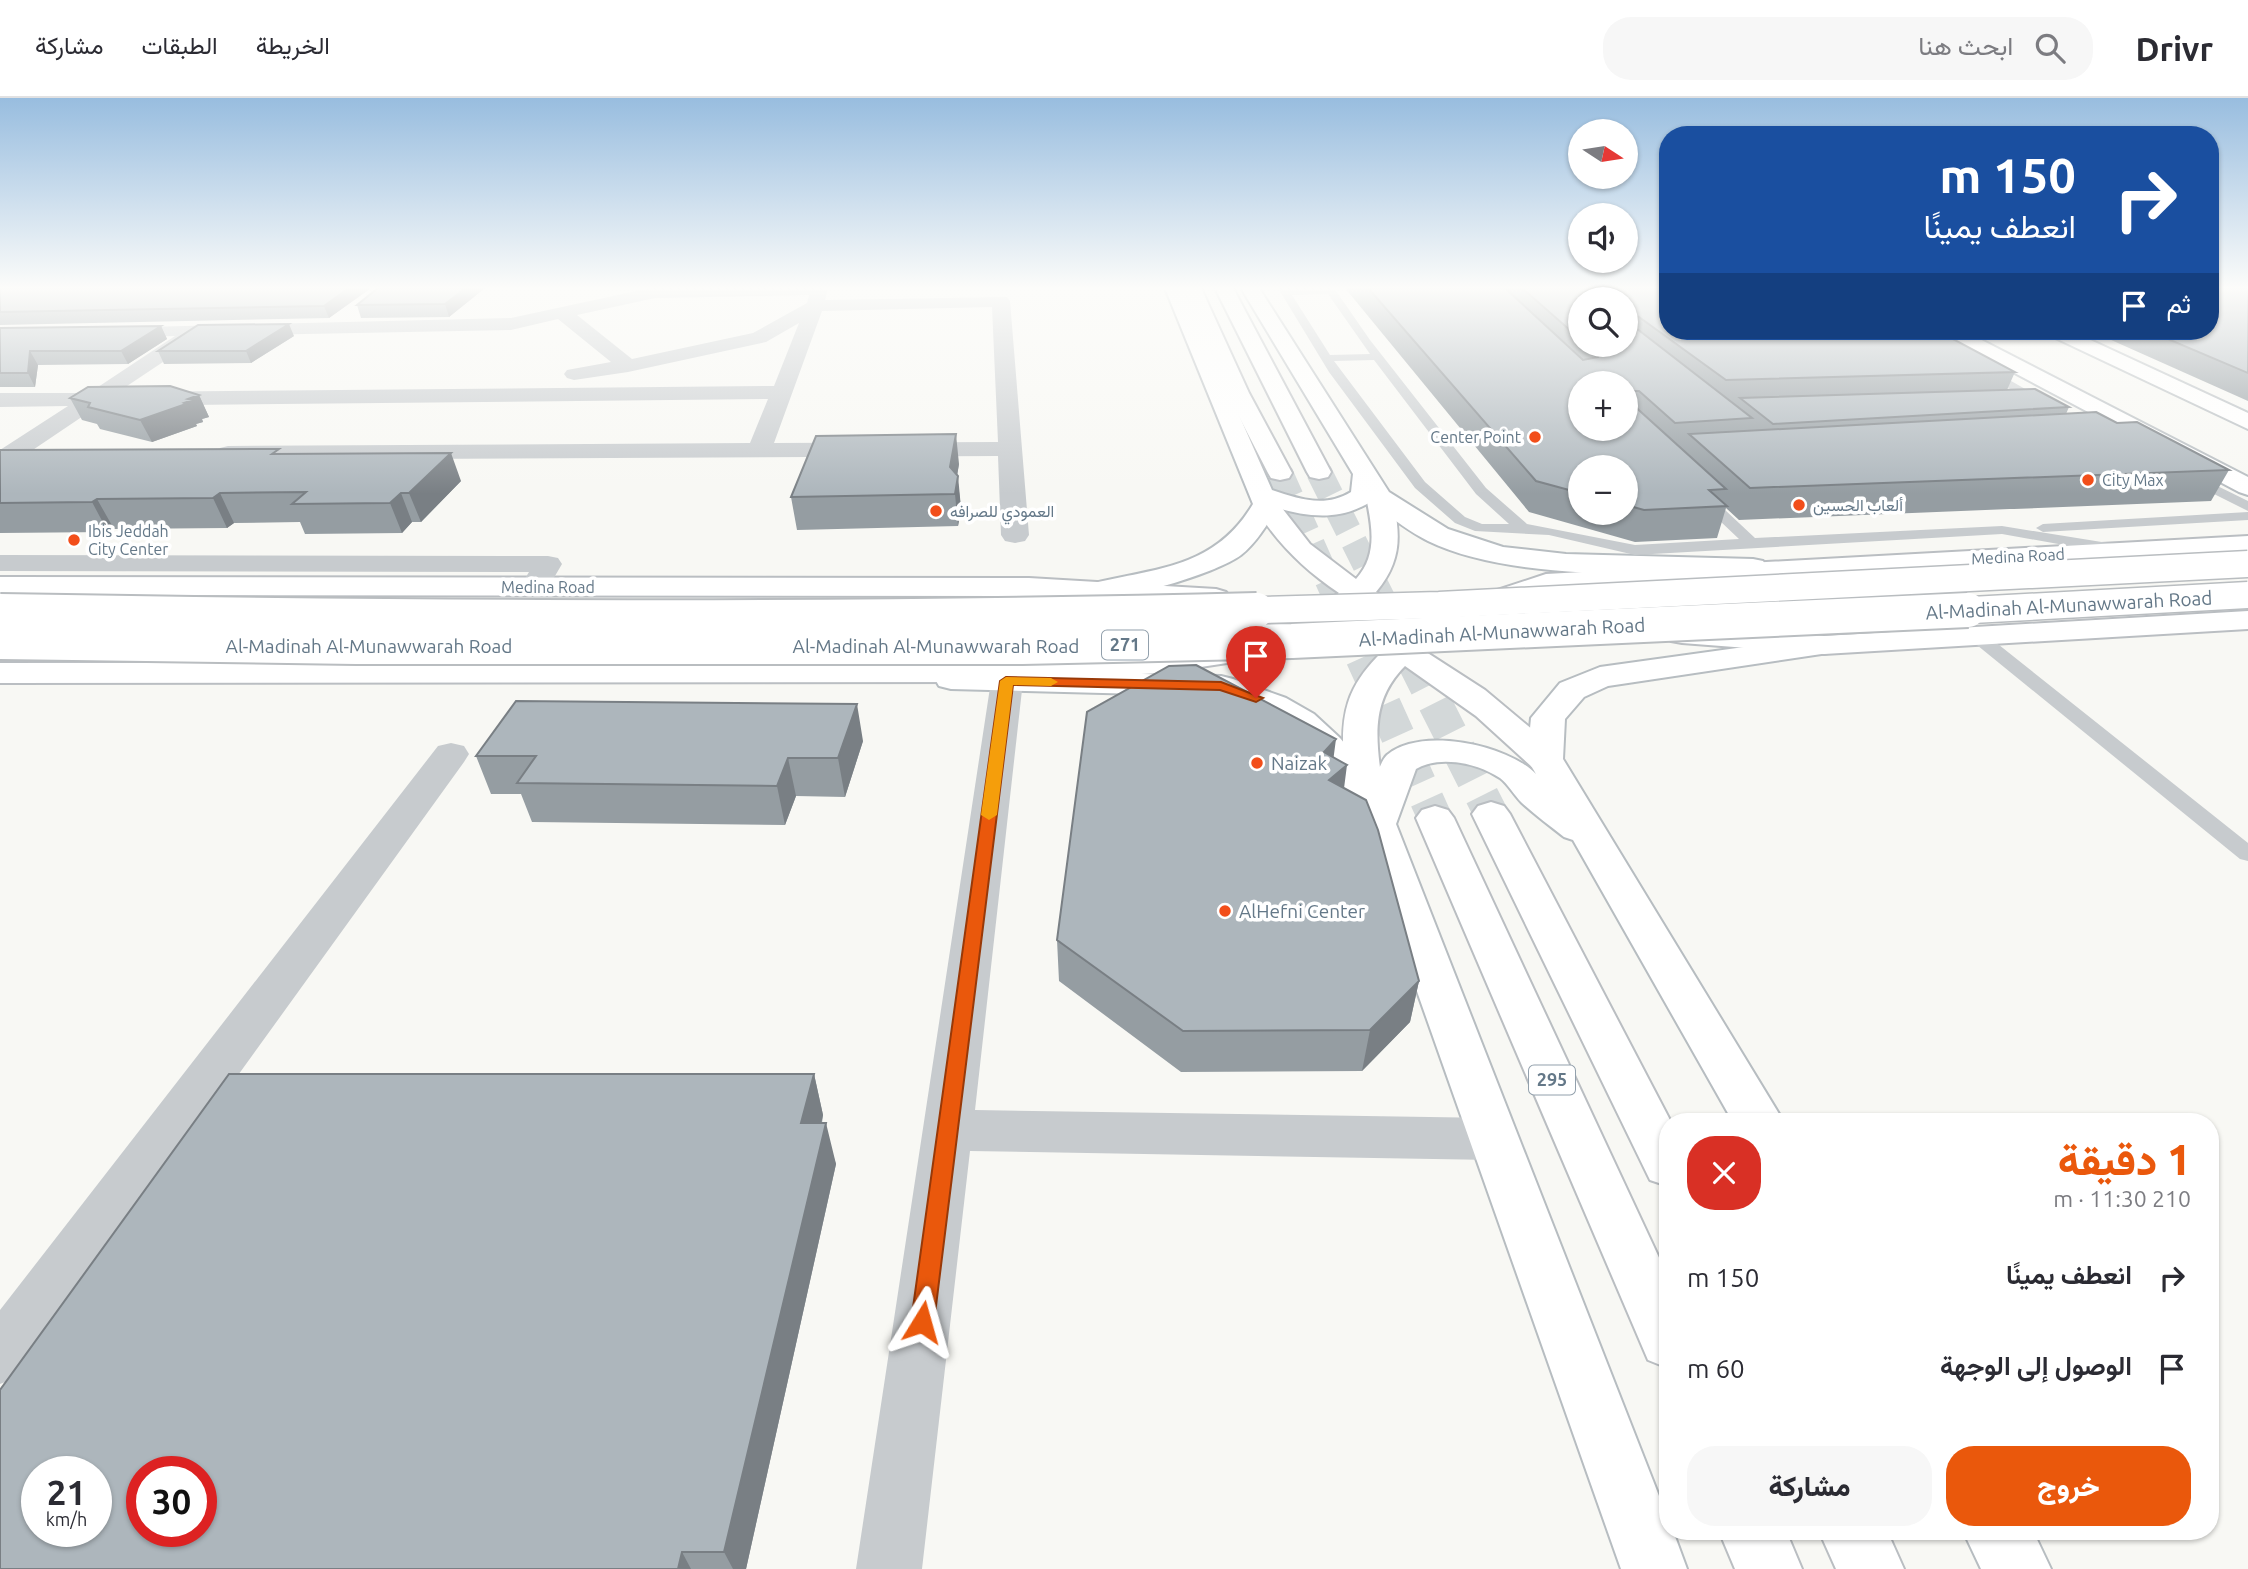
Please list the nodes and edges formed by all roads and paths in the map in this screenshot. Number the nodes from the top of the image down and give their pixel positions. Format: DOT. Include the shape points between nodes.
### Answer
graph roads {
  1 [pos="158,357"];
  2 [pos="616,357"];
  3 [pos="672,357"];
  4 [pos="795,357"];
  5 [pos="1004,357"];
  6 [pos="1203,357"];
  7 [pos="1222,357"];
  8 [pos="1260,357"];
  9 [pos="1292,357"];
  10 [pos="1378,357"];
  11 [pos="1989,357"];
  12 [pos="2109,357"];
  13 [pos="1326,358"];
  14 [pos="1975,365"];
  15 [pos="628,366"];
  16 [pos="782,392"];
  17 [pos="433,396"];
  18 [pos="2051,398"];
  19 [pos="96,399"];
  20 [pos="0,400"];
  21 [pos="2018,405"];
  22 [pos="2218,410"];
  23 [pos="2248,411"];
  24 [pos="2248,424"];
  25 [pos="1010,449"];
  26 [pos="759,451"];
  27 [pos="51,454"];
  28 [pos="204,454"];
  29 [pos="5,458"];
  30 [pos="2248,469"];
  31 [pos="2178,470"];
  32 [pos="1319,471"];
  33 [pos="1280,472"];
  34 [pos="1372,486"];
  35 [pos="1692,487"];
  36 [pos="2248,487"];
  37 [pos="1263,499"];
  38 [pos="2248,507"];
  39 [pos="2248,516"];
  40 [pos="1524,528"];
  41 [pos="2003,530"];
  42 [pos="1015,535"];
  43 [pos="1751,543"];
  44 [pos="2248,544"];
  45 [pos="2120,550"];
  46 [pos="0,563"];
  47 [pos="2248,565"];
  48 [pos="1788,568"];
  49 [pos="1646,578"];
  50 [pos="0,586"];
  51 [pos="535,587"];
  52 [pos="1096,591"];
  53 [pos="1358,593"];
  54 [pos="2248,595"];
  55 [pos="0,611"];
  56 [pos="1320,617"];
  57 [pos="2248,620"];
  58 [pos="1432,627"];
  59 [pos="1692,634"];
  60 [pos="1978,637"];
  61 [pos="0,642"];
  62 [pos="1824,645"];
  63 [pos="1402,650"];
  64 [pos="0,673"];
  65 [pos="994,676"];
  66 [pos="451,754"];
  67 [pos="1545,759"];
  68 [pos="1371,808"];
  69 [pos="1491,814"];
  70 [pos="1435,818"];
  71 [pos="1594,841"];
  72 [pos="2248,854"];
  73 [pos="1754,1113"];
  74 [pos="949,1130"];
  75 [pos="1493,1139"];
  76 [pos="1659,1147"];
  77 [pos="1659,1321"];
  78 [pos="0,1356"];
  79 [pos="1756,1540"];
  80 [pos="1856,1540"];
  81 [pos="2001,1540"];
  82 [pos="889,1569"];
  83 [pos="1654,1569"];
  84 [pos="1769,1569"];
  85 [pos="1871,1569"];
  86 [pos="2018,1569"];
  1 -- 19 [label="street"];
  2 -- 15 [label="street"];
  3 -- 15 [label="street"];
  4 -- 16 [label="street"];
  5 -- 25 [label="street"];
  6 -- 37 [label="main road"];
  7 -- 33 [label="main road"];
  8 -- 32 [label="main road"];
  9 -- 34 [label="main road"];
  10 -- 13 [label="lane"];
  10 -- 40 [label="lane" via="1481,491"];
  11 -- 18 [label="main road"];
  12 -- 22 [label="main road"];
  13 -- 40 [label="lane" via="1420,485 1460,520 1480,528"];
  14 -- 18 [label="lane"];
  15 -- 17 [label="street"];
  16 -- 17 [label="street"];
  16 -- 26 [label="street"];
  17 -- 19 [label="street"];
  18 -- 21 [label="lane"];
  18 -- 30 [label="main road" via="2210,461"];
  18 -- 36 [label="main road"];
  19 -- 20 [label="street"];
  19 -- 29 [label="street"];
  22 -- 23 [label="street"];
  22 -- 24 [label="main road"];
  25 -- 26 [label="street"];
  25 -- 42 [label="street"];
  26 -- 28 [label="street"];
  27 -- 29 [label="street"];
  31 -- 38 [label="lane"];
  34 -- 37 [label="main road" via="1352,505 1324,510"];
  34 -- 48 [label="main road" via="1438,535 1500,555 1566,562"];
  34 -- 53 [label="main road" via="1388,539 1376,578"];
  35 -- 43 [label="lane"];
  37 -- 52 [label="main road" via="1245,534 1225,554"];
  37 -- 53 [label="main road" via="1276,525 1318,565"];
  39 -- 41 [label="lane"];
  40 -- 43 [label="lane" via="1635,550"];
  41 -- 43 [label="lane"];
  41 -- 45 [label="lane"];
  44 -- 45 [label="main road, Medina Road"];
  45 -- 48 [label="main road, Medina Road"];
  46 -- 51 [label="street" via="548,564"];
  47 -- 55 [label="main road, Al-Madinah Al-Munawwarah Road / 271, bridge" via="1453,604 1023,616 385,617"];
  48 -- 49 [label="main road"];
  49 -- 58 [label="main road" via="1546,583"];
  49 -- 59 [label="main road" via="1578,593 1573,608 1589,621"];
  50 -- 51 [label="main road, Medina Road"];
  51 -- 52 [label="main road, Medina Road" via="1029,587"];
  52 -- 56 [label="main road" via="1251,599"];
  52 -- 65 [label="main road" via="1184,602 1207,616 1208,625 1170,646"];
  53 -- 56 [label="main road"];
  53 -- 58 [label="main road" via="1395,615"];
  54 -- 61 [label="main road, Al-Madinah Al-Munawwarah Road / 271, bridge" via="1305,640 1022,647"];
  56 -- 63 [label="main road"];
  56 -- 65 [label="main road" via="1249,651"];
  57 -- 60 [label="main road"];
  58 -- 59 [label="main road" via="1479,638"];
  58 -- 63 [label="main road"];
  59 -- 62 [label="main road"];
  60 -- 62 [label="main road"];
  60 -- 72 [label="lane"];
  62 -- 67 [label="main road" via="1600,677 1572,690 1548,718"];
  63 -- 67 [label="main road" via="1491,711"];
  63 -- 68 [label="main road" via="1375,676 1362,704 1358,736"];
  64 -- 65 [label="main road"];
  65 -- 68 [label="main road" via="1221,686 1256,698 1300,719 1328,745"];
  65 -- 74 [label="street"];
  66 -- 78 [label="street"];
  67 -- 71 [label="main road"];
  68 -- 71 [label="main road" via="1400,763 1418,753 1444,751 1513,771 1535,796"];
  68 -- 75 [label="main road"];
  69 -- 76 [label="main road"];
  70 -- 77 [label="main road, 295"];
  71 -- 73 [label="main road"];
  74 -- 75 [label="street"];
  74 -- 82 [label="street"];
  75 -- 83 [label="main road"];
  79 -- 84 [label="main road"];
  80 -- 85 [label="main road"];
  81 -- 86 [label="main road"];
}
